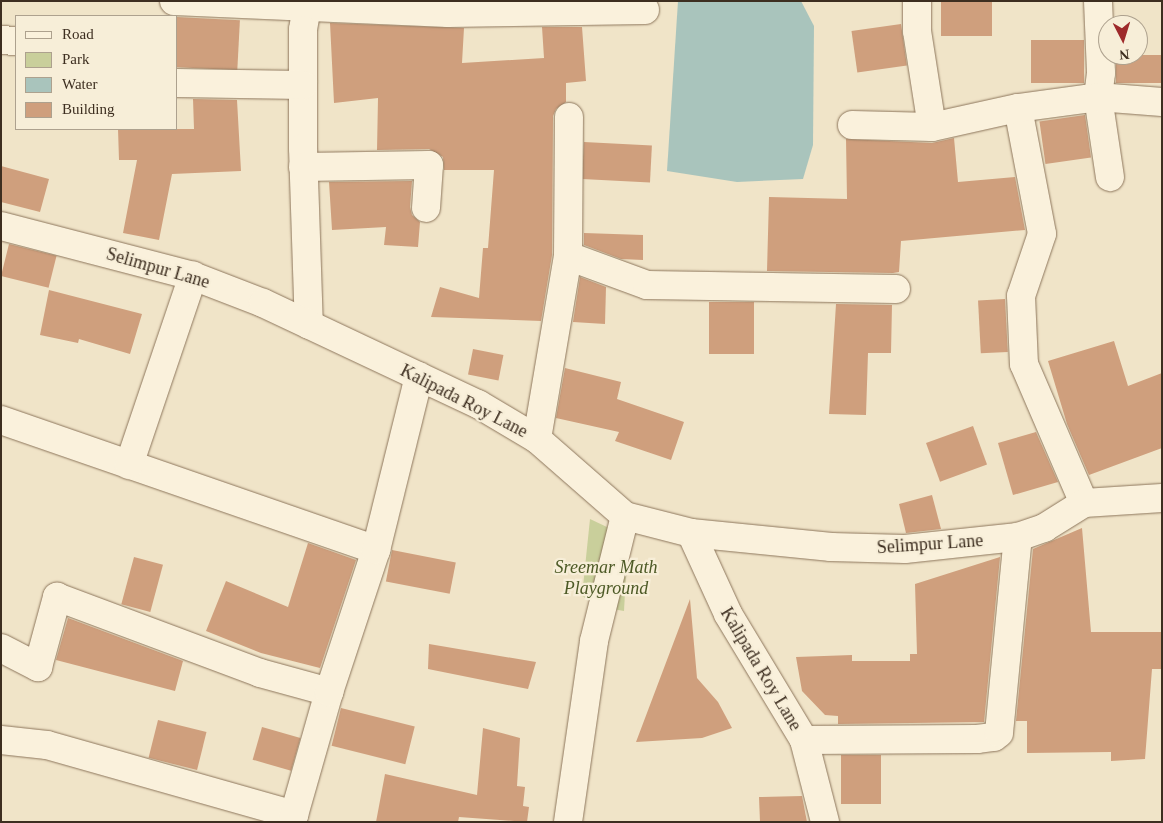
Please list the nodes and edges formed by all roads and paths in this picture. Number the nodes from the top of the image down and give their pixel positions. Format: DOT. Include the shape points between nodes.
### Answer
graph roads {
  1 [pos="174,1"];
  2 [pos="916,1"];
  3 [pos="1098,1"];
  4 [pos="307,4"];
  5 [pos="645,10"];
  6 [pos="1,40"];
  7 [pos="15,42"];
  8 [pos="178,83"];
  9 [pos="303,85"];
  10 [pos="1098,97"];
  11 [pos="1162,102"];
  12 [pos="1018,108"];
  13 [pos="569,117"];
  14 [pos="852,125"];
  15 [pos="932,127"];
  16 [pos="303,168"];
  17 [pos="1110,177"];
  18 [pos="426,208"];
  19 [pos="1,226"];
  20 [pos="568,256"];
  21 [pos="193,276"];
  22 [pos="896,289"];
  23 [pos="309,325"];
  24 [pos="419,376"];
  25 [pos="1,420"];
  26 [pos="537,439"];
  27 [pos="129,466"];
  28 [pos="1162,498"];
  29 [pos="1084,503"];
  30 [pos="625,516"];
  31 [pos="691,533"];
  32 [pos="1018,536"];
  33 [pos="376,550"];
  34 [pos="2,652"];
  35 [pos="329,692"];
  36 [pos="1,740"];
  37 [pos="804,740"];
  38 [pos="293,818"];
  39 [pos="568,822"];
  40 [pos="825,822"];
  1 -- 4 [label="street"];
  2 -- 15 [label="street" via="917,31"];
  3 -- 10 [label="street" via="1101,73"];
  4 -- 5 [label="street" via="448,13"];
  4 -- 9 [label="street" via="303,30"];
  6 -- 7 [label="street"];
  8 -- 9 [label="street"];
  9 -- 16 [label="street"];
  10 -- 11 [label="street"];
  10 -- 12 [label="street"];
  10 -- 17 [label="street"];
  12 -- 15 [label="street"];
  12 -- 29 [label="street" via="1042,234 1021,296 1024,364"];
  13 -- 20 [label="street"];
  14 -- 15 [label="street"];
  16 -- 18 [label="street" via="429,166"];
  16 -- 23 [label="street"];
  19 -- 21 [label="street, Selimpur Lane"];
  20 -- 22 [label="street" via="647,285"];
  20 -- 26 [label="street"];
  21 -- 23 [label="street, Selimpur Lane"];
  21 -- 27 [label="street"];
  23 -- 24 [label="street, Kalipada Roy Lane"];
  24 -- 26 [label="street, Kalipada Roy Lane" via="478,404"];
  24 -- 33 [label="street"];
  25 -- 27 [label="street"];
  26 -- 30 [label="street, Kalipada Roy Lane"];
  27 -- 33 [label="street"];
  28 -- 29 [label="street, Selimpur Lane"];
  29 -- 32 [label="street, Selimpur Lane" via="1044,528"];
  30 -- 31 [label="street, Kalipada Roy Lane"];
  30 -- 39 [label="street" via="594,641"];
  31 -- 32 [label="street, Selimpur Lane" via="830,546 904,549"];
  31 -- 37 [label="street, Kalipada Roy Lane" via="728,614"];
  32 -- 37 [label="street" via="999,733 988,738"];
  33 -- 35 [label="street"];
  34 -- 35 [label="street" via="38,667 57,597 260,673"];
  35 -- 38 [label="street"];
  36 -- 38 [label="street" via="47,745"];
  37 -- 40 [label="street, Kalipada Roy Lane"];
}
